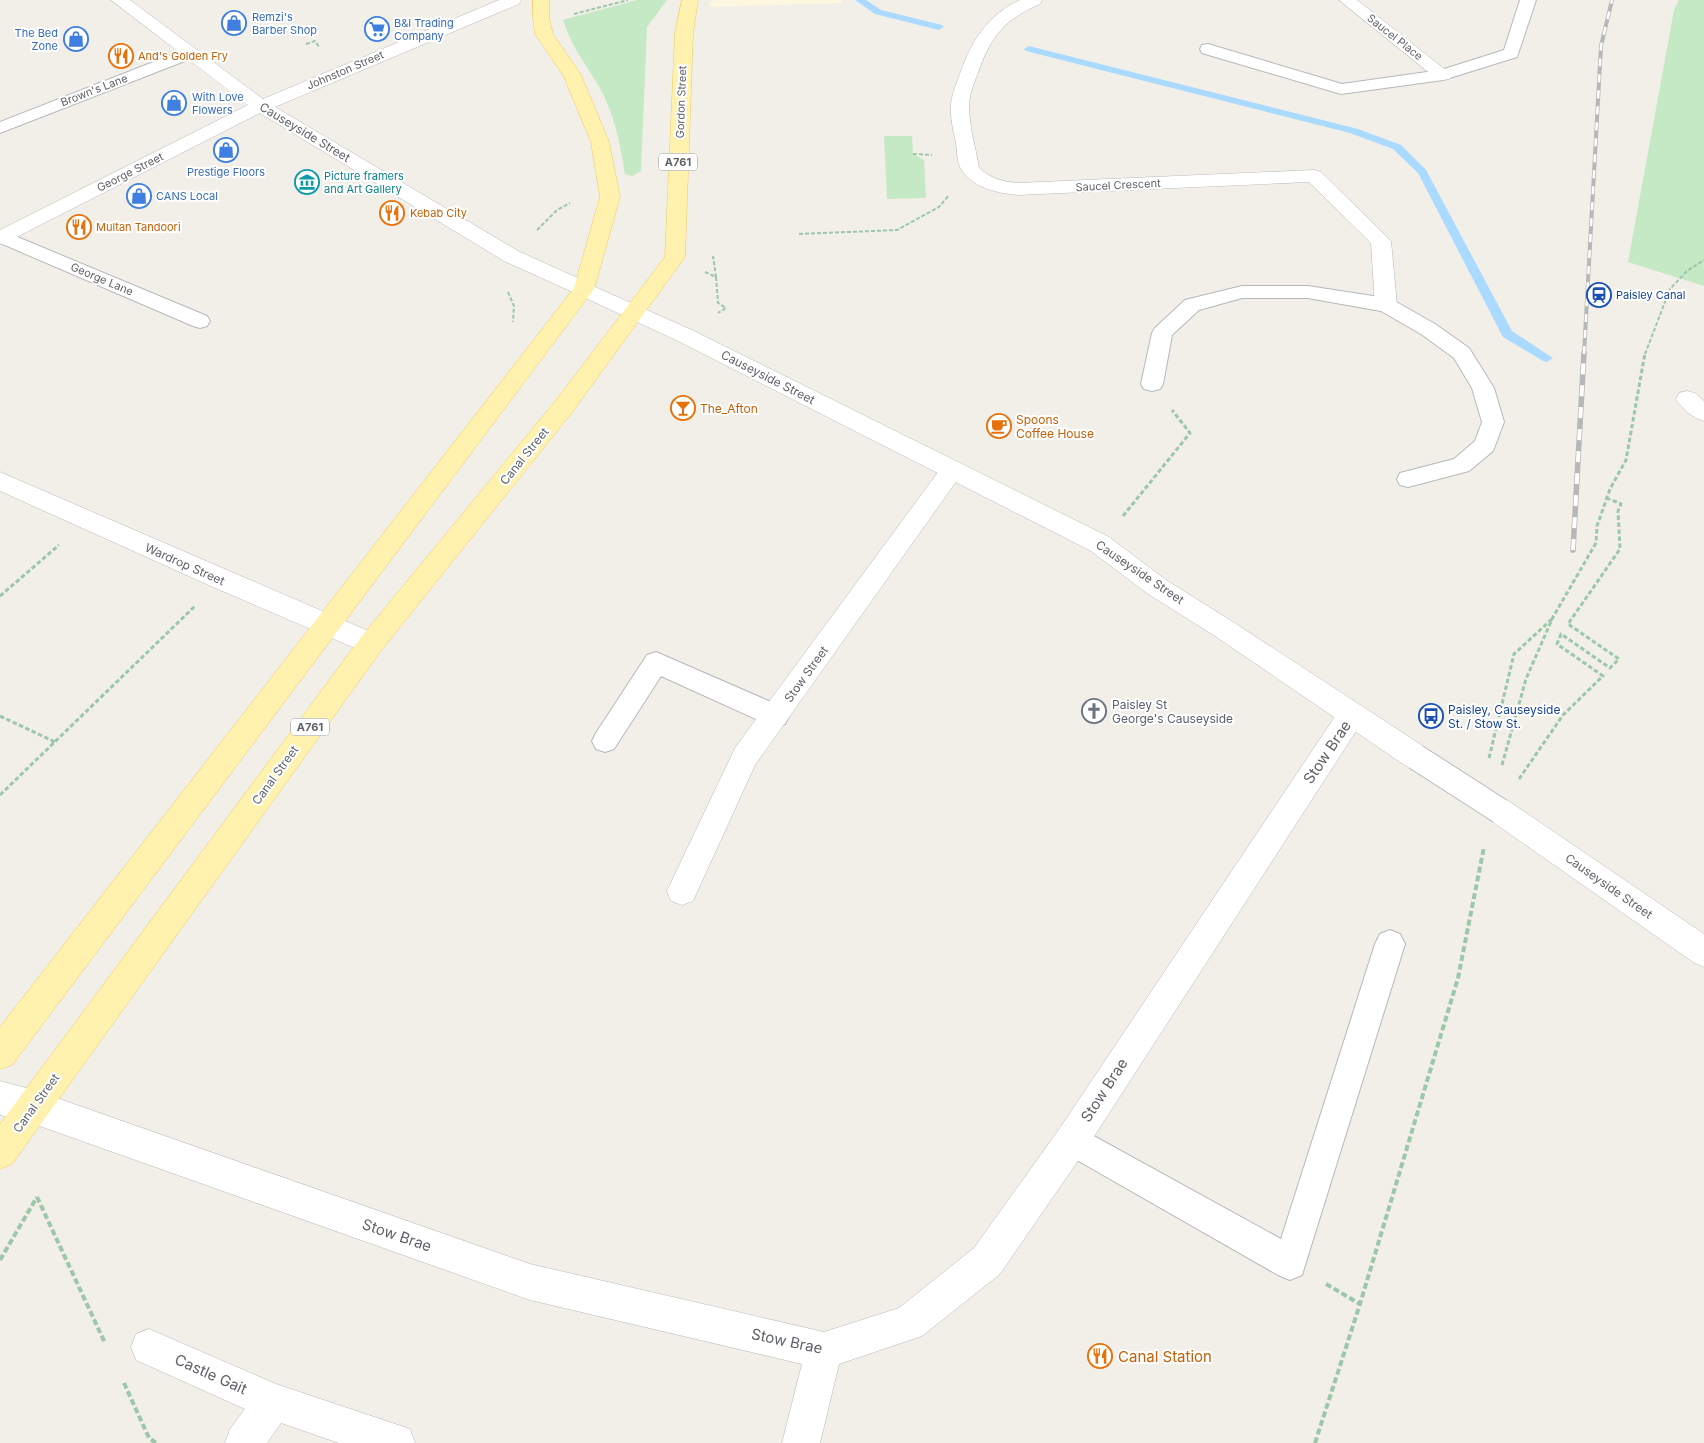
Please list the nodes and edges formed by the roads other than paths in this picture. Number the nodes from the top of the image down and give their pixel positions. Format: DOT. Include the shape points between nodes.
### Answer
graph roads {
  1 [pos="119,0"];
  2 [pos="513,0"];
  3 [pos="541,0"];
  4 [pos="690,0"];
  5 [pos="1034,0"];
  6 [pos="1347,0"];
  7 [pos="1528,0"];
  8 [pos="1208,49"];
  9 [pos="189,53"];
  10 [pos="1442,74"];
  11 [pos="261,106"];
  12 [pos="0,128"];
  13 [pos="2,238"];
  14 [pos="584,289"];
  15 [pos="1386,305"];
  16 [pos="635,313"];
  17 [pos="200,321"];
  18 [pos="1152,384"];
  19 [pos="952,470"];
  20 [pos="1408,479"];
  21 [pos="0,481"];
  22 [pos="325,626"];
  23 [pos="370,644"];
  24 [pos="1352,714"];
  25 [pos="776,716"];
  26 [pos="605,741"];
  27 [pos="682,891"];
  28 [pos="1390,944"];
  29 [pos="1704,952"];
  30 [pos="0,1053"];
  31 [pos="0,1098"];
  32 [pos="34,1107"];
  33 [pos="1072,1140"];
  34 [pos="0,1152"];
  35 [pos="149,1347"];
  36 [pos="824,1351"];
  37 [pos="273,1402"];
  38 [pos="244,1443"];
  39 [pos="396,1443"];
  40 [pos="801,1443"];
  1 -- 9 [label="street, Causeyside Street"];
  2 -- 11 [label="street, Johnston Street"];
  3 -- 14 [label="main road" via="544,34 572,75 600,142 610,197"];
  4 -- 16 [label="main road, Gordon Street / A761" via="684,33 674,257"];
  5 -- 15 [label="street, Saucel Crescent" via="998,20 976,53 960,106 970,169 977,177 1018,189 1314,176 1381,241"];
  6 -- 10 [label="street, Saucel Place"];
  7 -- 10 [label="lane" via="1511,53"];
  8 -- 10 [label="lane" via="1341,89"];
  9 -- 11 [label="street, Causeyside Street"];
  9 -- 12 [label="lane, Brown's Lane"];
  11 -- 13 [label="street, George Street"];
  11 -- 14 [label="street, Causeyside Street" via="511,256"];
  13 -- 17 [label="lane, George Lane"];
  14 -- 16 [label="street, Causeyside Street"];
  14 -- 22 [label="main road"];
  15 -- 18 [label="lane" via="1308,292 1242,292 1192,305 1162,333"];
  15 -- 20 [label="lane" via="1462,353 1483,388 1493,422 1484,445 1461,465"];
  16 -- 19 [label="street, Causeyside Street"];
  16 -- 23 [label="main road, Canal Street / A761" via="565,405"];
  19 -- 24 [label="street, Causeyside Street" via="1100,544 1157,587"];
  19 -- 25 [label="street, Stow Street"];
  21 -- 22 [label="street, Wardrop Street"];
  22 -- 23 [label="street, Wardrop Street"];
  22 -- 30 [label="main road"];
  23 -- 32 [label="main road, Canal Street / A761"];
  24 -- 29 [label="street, Causeyside Street, bridge" via="1497,809"];
  24 -- 33 [label="street, Stow Brae"];
  25 -- 26 [label="lane" via="656,662"];
  25 -- 27 [label="street, Stow Street" via="745,757"];
  28 -- 33 [label="lane" via="1290,1263"];
  31 -- 32 [label="street, Stow Brae"];
  32 -- 34 [label="main road, Canal Street / A761"];
  32 -- 36 [label="street, Stow Brae" via="530,1282"];
  33 -- 36 [label="street, Stow Brae" via="987,1261 910,1323"];
  35 -- 37 [label="street, Castle Gait"];
  36 -- 40 [label="street"];
  37 -- 38 [label="street"];
  37 -- 39 [label="street, Castle Gait"];
}
